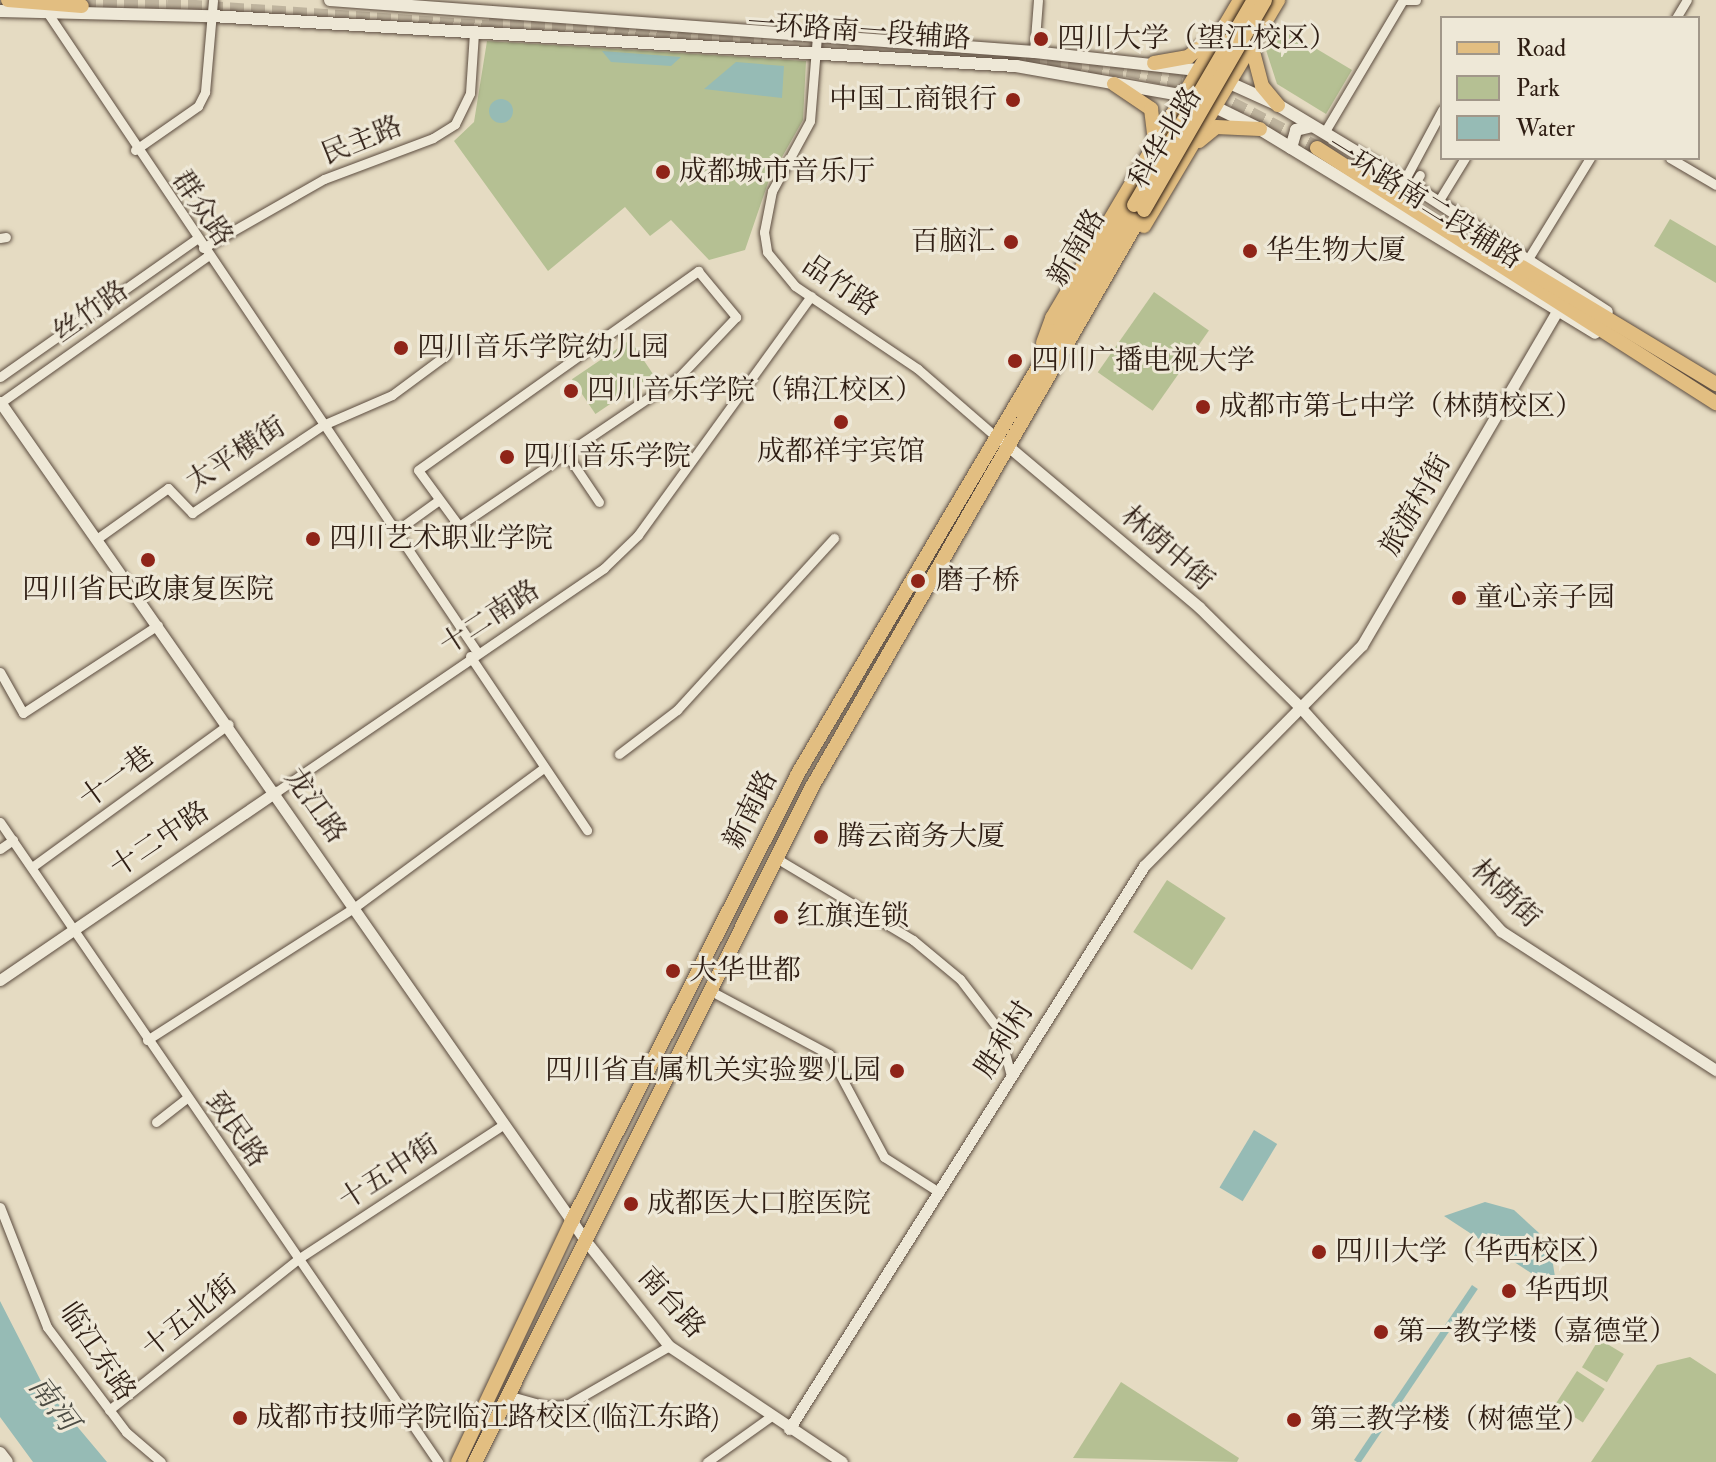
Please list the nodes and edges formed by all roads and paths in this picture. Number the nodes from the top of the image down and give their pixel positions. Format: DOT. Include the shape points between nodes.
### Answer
graph roads {
  1 [pos="8,0"];
  2 [pos="213,0"];
  3 [pos="330,0"];
  4 [pos="1038,0"];
  5 [pos="1240,0"];
  6 [pos="1254,0"];
  7 [pos="1265,0"];
  8 [pos="1278,0"];
  9 [pos="1404,0"];
  10 [pos="1416,0"];
  11 [pos="82,6"];
  12 [pos="0,11"];
  13 [pos="49,15"];
  14 [pos="212,16"];
  15 [pos="1223,30"];
  16 [pos="474,32"];
  17 [pos="817,36"];
  18 [pos="1215,44"];
  19 [pos="1249,48"];
  20 [pos="816,52"];
  21 [pos="1034,52"];
  22 [pos="1154,63"];
  23 [pos="1201,68"];
  24 [pos="1229,83"];
  25 [pos="1114,84"];
  26 [pos="1185,94"];
  27 [pos="1278,105"];
  28 [pos="1215,107"];
  29 [pos="1440,115"];
  30 [pos="1260,129"];
  31 [pos="1318,137"];
  32 [pos="1155,145"];
  33 [pos="1192,146"];
  34 [pos="1291,148"];
  35 [pos="135,150"];
  36 [pos="1464,160"];
  37 [pos="1589,160"];
  38 [pos="1673,160"];
  39 [pos="1137,176"];
  40 [pos="1412,181"];
  41 [pos="1716,185"];
  42 [pos="1165,192"];
  43 [pos="1438,202"];
  44 [pos="1139,207"];
  45 [pos="196,239"];
  46 [pos="205,252"];
  47 [pos="1528,259"];
  48 [pos="811,296"];
  49 [pos="1556,313"];
  50 [pos="1641,337"];
  51 [pos="1638,354"];
  52 [pos="446,355"];
  53 [pos="1031,373"];
  54 [pos="0,377"];
  55 [pos="1047,383"];
  56 [pos="1716,384"];
  57 [pos="0,403"];
  58 [pos="1716,403"];
  59 [pos="323,425"];
  60 [pos="995,436"];
  61 [pos="1009,447"];
  62 [pos="566,453"];
  63 [pos="439,500"];
  64 [pos="599,502"];
  65 [pos="396,531"];
  66 [pos="98,538"];
  67 [pos="834,538"];
  68 [pos="158,625"];
  69 [pos="474,654"];
  70 [pos="0,672"];
  71 [pos="1300,707"];
  72 [pos="229,724"];
  73 [pos="619,754"];
  74 [pos="542,769"];
  75 [pos="276,792"];
  76 [pos="0,822"];
  77 [pos="587,830"];
  78 [pos="13,840"];
  79 [pos="0,849"];
  80 [pos="776,858"];
  81 [pos="32,867"];
  82 [pos="355,907"];
  83 [pos="71,929"];
  84 [pos="0,980"];
  85 [pos="709,990"];
  86 [pos="147,1040"];
  87 [pos="1716,1070"];
  88 [pos="1011,1076"];
  89 [pos="187,1098"];
  90 [pos="156,1122"];
  91 [pos="504,1124"];
  92 [pos="939,1192"];
  93 [pos="0,1207"];
  94 [pos="572,1221"];
  95 [pos="585,1240"];
  96 [pos="298,1259"];
  97 [pos="669,1346"];
  98 [pos="507,1395"];
  99 [pos="109,1410"];
  100 [pos="770,1417"];
  101 [pos="789,1429"];
  102 [pos="0,1453"];
  103 [pos="7,1462"];
  104 [pos="161,1462"];
  105 [pos="438,1462"];
  106 [pos="458,1462"];
  107 [pos="475,1462"];
  108 [pos="707,1462"];
  109 [pos="842,1462"];
  1 -- 11 [label="main road"];
  2 -- 14 [label="street"];
  3 -- 17 [label="main road, 一环路南一段辅路"];
  4 -- 21 [label="street"];
  5 -- 15 [label="main road, 科华北路"];
  6 -- 44 [label="main road, 科华北路, bridge"];
  7 -- 44 [label="main road, 科华北路, bridge"];
  8 -- 19 [label="main road, 科华北路"];
  9 -- 10 [label="street"];
  9 -- 31 [label="street"];
  12 -- 13 [label="main road, 一环路南一段辅路"];
  13 -- 14 [label="main road, 一环路南一段辅路"];
  13 -- 35 [label="street, 群众路"];
  14 -- 16 [label="main road, 一环路南一段辅路"];
  14 -- 35 [label="street" via="205,92 198,106"];
  15 -- 18 [label="main road, 科华北路"];
  15 -- 22 [label="main road" via="1188,57"];
  16 -- 20 [label="main road, 一环路南一段辅路"];
  16 -- 46 [label="street, 民主路" via="470,93 455,124 433,138 324,179"];
  17 -- 20 [label="street, 品竹路"];
  17 -- 21 [label="main road, 一环路南一段辅路"];
  18 -- 19 [label="main road" via="1222,59 1235,61"];
  18 -- 23 [label="main road, 科华北路"];
  19 -- 24 [label="main road, 科华北路"];
  19 -- 27 [label="main road" via="1262,86"];
  20 -- 25 [label="main road, 一环路南一段辅路" via="1016,66"];
  20 -- 48 [label="street, 品竹路" via="810,121 772,191 764,232 772,263"];
  21 -- 22 [label="main road, 一环路南一段辅路"];
  22 -- 23 [label="main road, 一环路南一段辅路"];
  23 -- 24 [label="main road, 一环路南二段辅路"];
  23 -- 26 [label="main road, 科华北路"];
  24 -- 27 [label="main road, 一环路南二段辅路"];
  24 -- 28 [label="main road, 科华北路"];
  25 -- 26 [label="main road, 一环路南一段辅路"];
  25 -- 32 [label="main road" via="1151,109"];
  26 -- 28 [label="main road, 一环路南二段辅路"];
  26 -- 32 [label="main road, 科华北路"];
  27 -- 31 [label="main road, 一环路南二段辅路"];
  28 -- 30 [label="main road, 一环路南二段辅路"];
  28 -- 33 [label="main road, 科华北路"];
  29 -- 40 [label="street"];
  30 -- 33 [label="main road" via="1216,127"];
  30 -- 34 [label="main road, 一环路南二段辅路"];
  31 -- 34 [label="main road" via="1296,130"];
  31 -- 40 [label="main road, 一环路南二段辅路"];
  31 -- 50 [label="main road"];
  31 -- 51 [label="main road"];
  32 -- 39 [label="main road, 科华北路"];
  33 -- 42 [label="main road, 科华北路"];
  34 -- 49 [label="main road, 一环路南二段辅路"];
  35 -- 45 [label="street, 群众路"];
  36 -- 43 [label="street"];
  37 -- 47 [label="street"];
  38 -- 41 [label="street"];
  39 -- 42 [label="main road" via="1151,163 1162,165 1170,174"];
  39 -- 53 [label="main road, 科华北路" via="1052,318"];
  40 -- 43 [label="main road, 一环路南二段辅路"];
  42 -- 55 [label="main road, 科华北路"];
  43 -- 47 [label="main road, 一环路南二段辅路"];
  44 -- 53 [label="main road, 新南路"];
  44 -- 55 [label="main road, 新南路"];
  45 -- 46 [label="street, 群众路"];
  45 -- 54 [label="street, 丝竹路"];
  46 -- 57 [label="street, 丝竹路"];
  46 -- 59 [label="street, 群众路"];
  47 -- 50 [label="main road, 一环路南二段辅路"];
  48 -- 60 [label="street, 品竹路" via="918,369"];
  48 -- 69 [label="street, 十二南路" via="638,535 604,568"];
  49 -- 51 [label="main road, 一环路南二段辅路"];
  49 -- 71 [label="street, 旅游村街" via="1362,645"];
  50 -- 56 [label="main road"];
  51 -- 58 [label="main road"];
  52 -- 59 [label="street" via="392,395"];
  53 -- 60 [label="main road, 新南路"];
  55 -- 61 [label="main road, 新南路"];
  57 -- 66 [label="street, 龙江路"];
  59 -- 65 [label="street, 群众路"];
  59 -- 66 [label="street, 太平横街" via="192,513 168,488"];
  60 -- 61 [label="street, 林荫中街"];
  60 -- 94 [label="main road, 新南路" via="797,775"];
  61 -- 71 [label="street, 林荫中街" via="1199,607"];
  61 -- 80 [label="main road, 新南路"];
  62 -- 63 [label="street" via="459,526"];
  62 -- 63 [label="street" via="679,377 736,317 698,271 418,470"];
  62 -- 64 [label="street"];
  63 -- 65 [label="street"];
  65 -- 69 [label="street, 群众路"];
  66 -- 68 [label="street, 龙江路"];
  67 -- 73 [label="street" via="677,710"];
  68 -- 70 [label="street" via="23,713"];
  68 -- 72 [label="street, 龙江路"];
  69 -- 74 [label="street, 群众路"];
  69 -- 75 [label="street, 十二南路"];
  71 -- 87 [label="street, 林荫街" via="1501,931"];
  71 -- 88 [label="street, 胜利村" via="1144,866"];
  72 -- 75 [label="street, 龙江路"];
  72 -- 81 [label="street, 十一巷"];
  74 -- 77 [label="street, 群众路"];
  74 -- 82 [label="street"];
  75 -- 82 [label="street, 龙江路"];
  75 -- 83 [label="street, 十二中路"];
  76 -- 78 [label="street, 致民路"];
  78 -- 79 [label="street"];
  78 -- 81 [label="street, 致民路"];
  80 -- 85 [label="main road, 新南路"];
  80 -- 88 [label="street" via="913,940 960,979 999,1030"];
  81 -- 83 [label="street, 致民路"];
  82 -- 86 [label="street"];
  82 -- 91 [label="street, 龙江路"];
  83 -- 84 [label="street, 十二中路"];
  83 -- 86 [label="street, 致民路"];
  85 -- 92 [label="street" via="829,1054 884,1157"];
  85 -- 95 [label="main road, 新南路"];
  86 -- 89 [label="street, 致民路"];
  88 -- 92 [label="street, 胜利村"];
  89 -- 90 [label="street"];
  89 -- 96 [label="street, 致民路"];
  91 -- 94 [label="street, 龙江路"];
  91 -- 96 [label="street, 十五中街"];
  92 -- 101 [label="street, 胜利村"];
  93 -- 99 [label="street, 临江东路" via="47,1327"];
  94 -- 95 [label="street, 龙江路"];
  94 -- 106 [label="main road, 新南路"];
  95 -- 97 [label="street, 南台路"];
  95 -- 98 [label="main road, 新南路"];
  96 -- 99 [label="street, 十五北街"];
  96 -- 105 [label="street, 致民路"];
  97 -- 98 [label="street" via="567,1405 546,1406"];
  97 -- 100 [label="street, 南台路"];
  98 -- 107 [label="main road, 新南路"];
  99 -- 104 [label="street, 临江东路"];
  100 -- 101 [label="street, 南台路"];
  100 -- 108 [label="street"];
  101 -- 109 [label="street, 南台路"];
  102 -- 103 [label="main road"];
}
